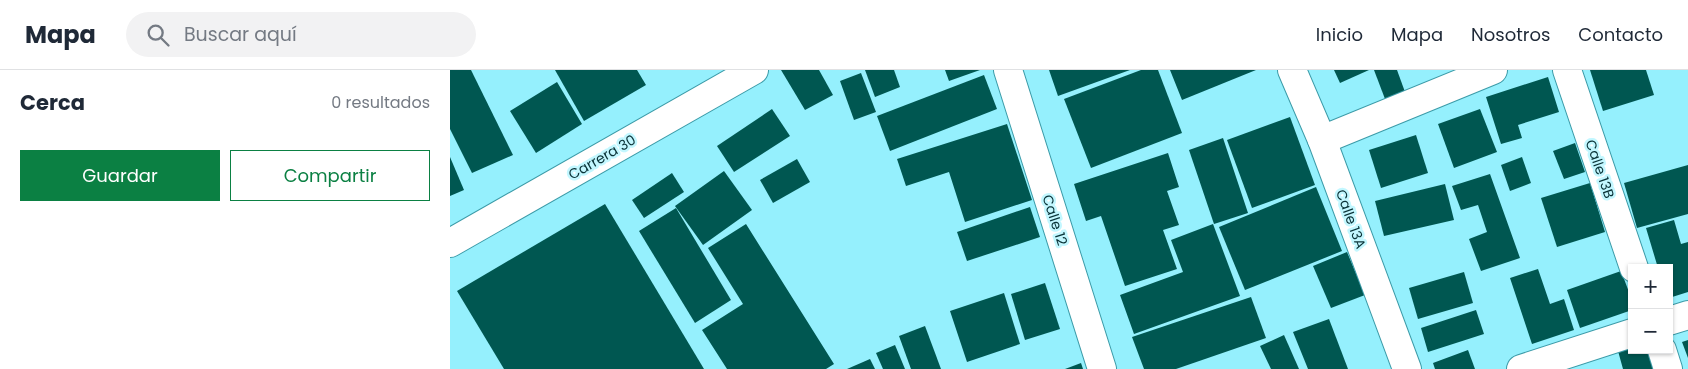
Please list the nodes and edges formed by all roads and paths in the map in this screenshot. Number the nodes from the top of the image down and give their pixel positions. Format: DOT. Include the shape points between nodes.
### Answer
graph roads {
  1 [pos="754,70"];
  2 [pos="1008,70"];
  3 [pos="1292,70"];
  4 [pos="1493,70"];
  5 [pos="1567,70"];
  6 [pos="1322,140"];
  7 [pos="450,243"];
  8 [pos="1633,264"];
  9 [pos="1688,315"];
  10 [pos="1673,320"];
  11 [pos="1628,334"];
  12 [pos="1663,354"];
  13 [pos="1102,369"];
  14 [pos="1407,369"];
  15 [pos="1520,369"];
  16 [pos="1668,369"];
  1 -- 7 [label="street, Carrera 30"];
  2 -- 13 [label="street, Calle 12"];
  3 -- 6 [label="street, Calle 13A"];
  4 -- 6 [label="street"];
  5 -- 8 [label="street, Calle 13B"];
  6 -- 14 [label="street, Calle 13A"];
  9 -- 10 [label="street"];
  11 -- 15 [label="street"];
  12 -- 16 [label="street"];
}
